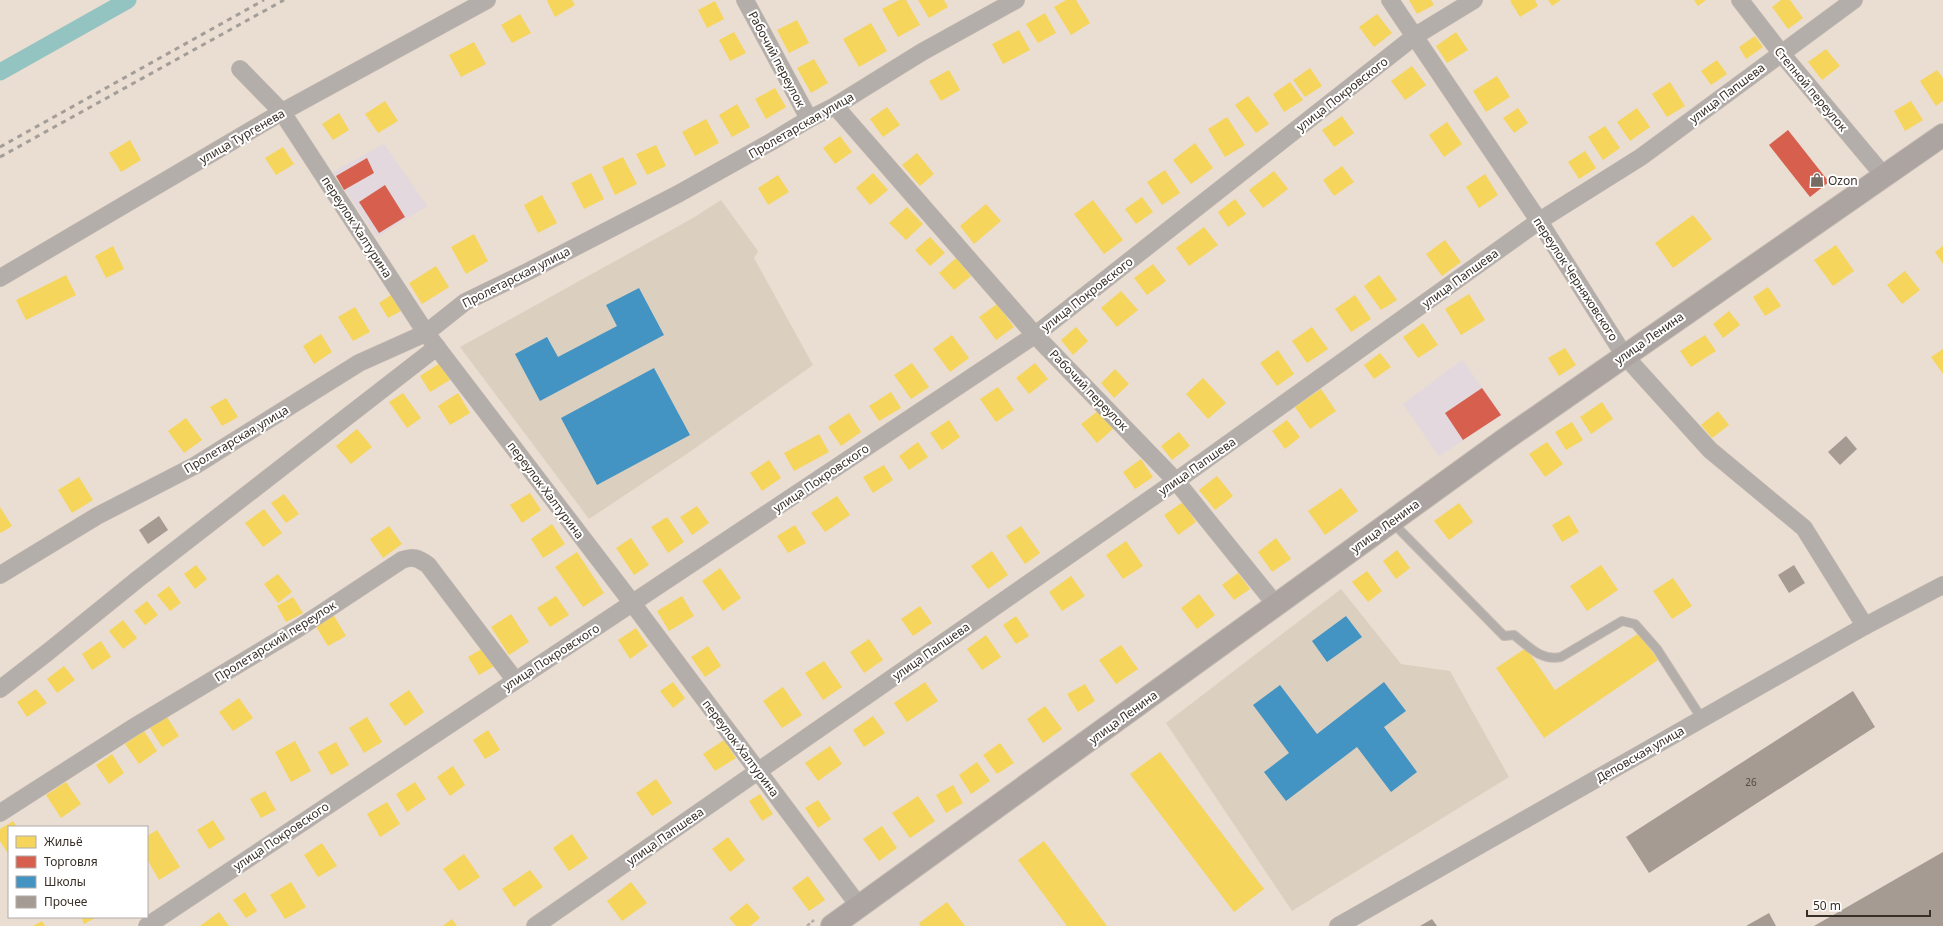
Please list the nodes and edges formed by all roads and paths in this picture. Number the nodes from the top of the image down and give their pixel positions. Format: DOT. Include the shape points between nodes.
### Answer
graph roads {
  1 [pos="487,0"];
  2 [pos="745,0"];
  3 [pos="1016,0"];
  4 [pos="1390,0"];
  5 [pos="1474,0"];
  6 [pos="1740,0"];
  7 [pos="1854,0"];
  8 [pos="1415,36"];
  9 [pos="1781,53"];
  10 [pos="240,68"];
  11 [pos="835,106"];
  12 [pos="282,112"];
  13 [pos="809,119"];
  14 [pos="1943,135"];
  15 [pos="1884,176"];
  16 [pos="1539,221"];
  17 [pos="0,278"];
  18 [pos="426,333"];
  19 [pos="1035,334"];
  20 [pos="436,347"];
  21 [pos="1624,355"];
  22 [pos="1176,481"];
  23 [pos="1392,521"];
  24 [pos="0,575"];
  25 [pos="1943,585"];
  26 [pos="633,604"];
  27 [pos="1276,605"];
  28 [pos="1865,626"];
  29 [pos="515,680"];
  30 [pos="0,689"];
  31 [pos="1702,719"];
  32 [pos="758,772"];
  33 [pos="0,813"];
  34 [pos="849,918"];
  35 [pos="147,926"];
  36 [pos="535,926"];
  37 [pos="1338,926"];
  1 -- 12 [label="street, улица Тургенева"];
  2 -- 13 [label="street, Рабочий переулок"];
  3 -- 11 [label="street, Пролетарская улица" via="922,52"];
  4 -- 8 [label="street, переулок Черняховского"];
  5 -- 8 [label="street, улица Покровского"];
  6 -- 9 [label="street, Степной переулок"];
  7 -- 9 [label="street, улица Папшева"];
  8 -- 16 [label="street, переулок Черняховского"];
  8 -- 19 [label="street, улица Покровского"];
  9 -- 15 [label="street, Степной переулок"];
  9 -- 16 [label="street, улица Папшева" via="1640,157"];
  10 -- 12 [label="street, переулок Халтурина"];
  11 -- 13 [label="street, Пролетарская улица"];
  11 -- 19 [label="street, Рабочий переулок"];
  12 -- 17 [label="street, улица Тургенева"];
  12 -- 18 [label="street, переулок Халтурина"];
  13 -- 18 [label="street, Пролетарская улица" via="678,194 465,302"];
  14 -- 15 [label="main road, улица Ленина"];
  15 -- 21 [label="main road, улица Ленина"];
  16 -- 21 [label="street, переулок Черняховского"];
  16 -- 22 [label="street, улица Папшева"];
  18 -- 20 [label="street, переулок Халтурина"];
  18 -- 24 [label="street, Пролетарская улица" via="359,363 196,465 97,516"];
  19 -- 22 [label="street, Рабочий переулок"];
  19 -- 26 [label="street, улица Покровского"];
  20 -- 26 [label="street, переулок Халтурина"];
  20 -- 30 [label="street"];
  21 -- 23 [label="main road, улица Ленина"];
  21 -- 28 [label="street, переулок Черняховского" via="1710,450 1804,528"];
  22 -- 27 [label="street, Рабочий переулок"];
  22 -- 32 [label="street, улица Папшева"];
  23 -- 27 [label="main road, улица Ленина"];
  23 -- 31 [label="lane" via="1504,636 1514,635 1538,654 1551,659 1561,657 1622,621 1635,624 1657,649"];
  25 -- 28 [label="street, Деповская улица"];
  26 -- 29 [label="street, улица Покровского"];
  26 -- 32 [label="street, переулок Халтурина"];
  27 -- 34 [label="main road, улица Ленина"];
  28 -- 31 [label="street, Деповская улица"];
  29 -- 33 [label="street, Пролетарский переулок" via="428,565 411,557 402,560 299,628 134,727"];
  29 -- 35 [label="street, улица Покровского"];
  31 -- 37 [label="street, Деповская улица"];
  32 -- 34 [label="street, переулок Халтурина"];
  32 -- 36 [label="street, улица Папшева"];
}
